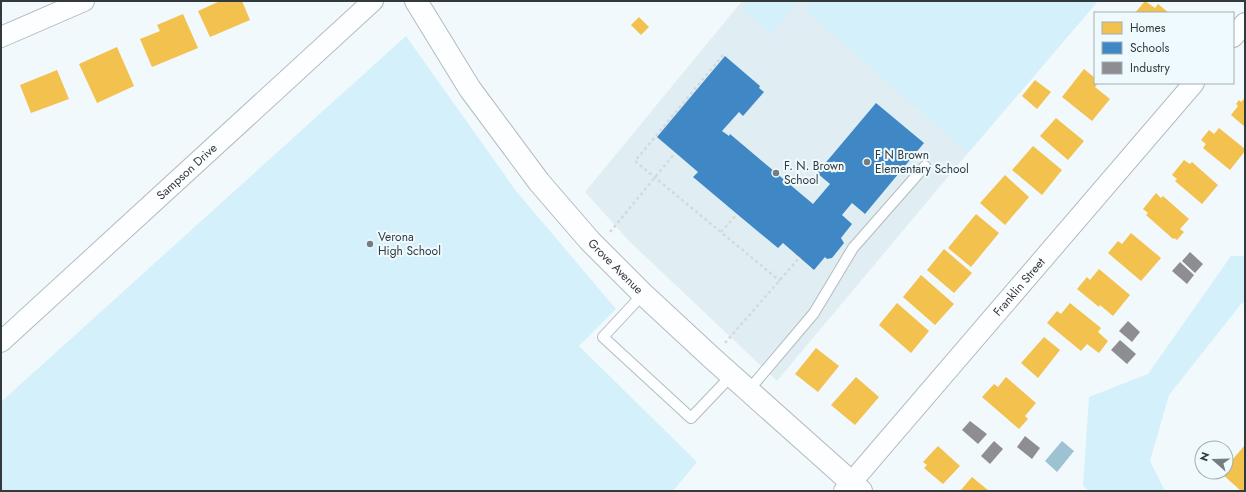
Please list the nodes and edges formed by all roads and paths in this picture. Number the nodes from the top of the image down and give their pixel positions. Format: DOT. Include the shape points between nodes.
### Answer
graph roads {
  1 [pos="84,1"];
  2 [pos="373,1"];
  3 [pos="416,1"];
  4 [pos="1245,23"];
  5 [pos="1234,36"];
  6 [pos="1,37"];
  7 [pos="723,55"];
  8 [pos="1193,84"];
  9 [pos="675,153"];
  10 [pos="925,166"];
  11 [pos="655,178"];
  12 [pos="737,214"];
  13 [pos="721,232"];
  14 [pos="597,248"];
  15 [pos="800,257"];
  16 [pos="780,281"];
  17 [pos="643,294"];
  18 [pos="1,342"];
  19 [pos="712,358"];
  20 [pos="731,376"];
  21 [pos="748,391"];
  22 [pos="852,488"];
  1 -- 6 [label="street"];
  2 -- 18 [label="street, Sampson Drive"];
  3 -- 14 [label="street, Grove Avenue" via="470,89 539,182"];
  4 -- 5 [label="street"];
  7 -- 11 [label="path" via="635,161"];
  8 -- 22 [label="street, Franklin Street"];
  9 -- 11 [label="path"];
  10 -- 21 [label="lane" via="853,248 814,313"];
  11 -- 13 [label="path"];
  11 -- 14 [label="path"];
  12 -- 13 [label="path"];
  13 -- 16 [label="path"];
  14 -- 17 [label="street, Grove Avenue"];
  15 -- 16 [label="path"];
  16 -- 19 [label="path"];
  17 -- 19 [label="street, Grove Avenue"];
  17 -- 20 [label="lane" via="604,337 680,408 691,418"];
  19 -- 20 [label="street, Grove Avenue"];
  20 -- 21 [label="street, Grove Avenue"];
  21 -- 22 [label="street, Grove Avenue"];
}
